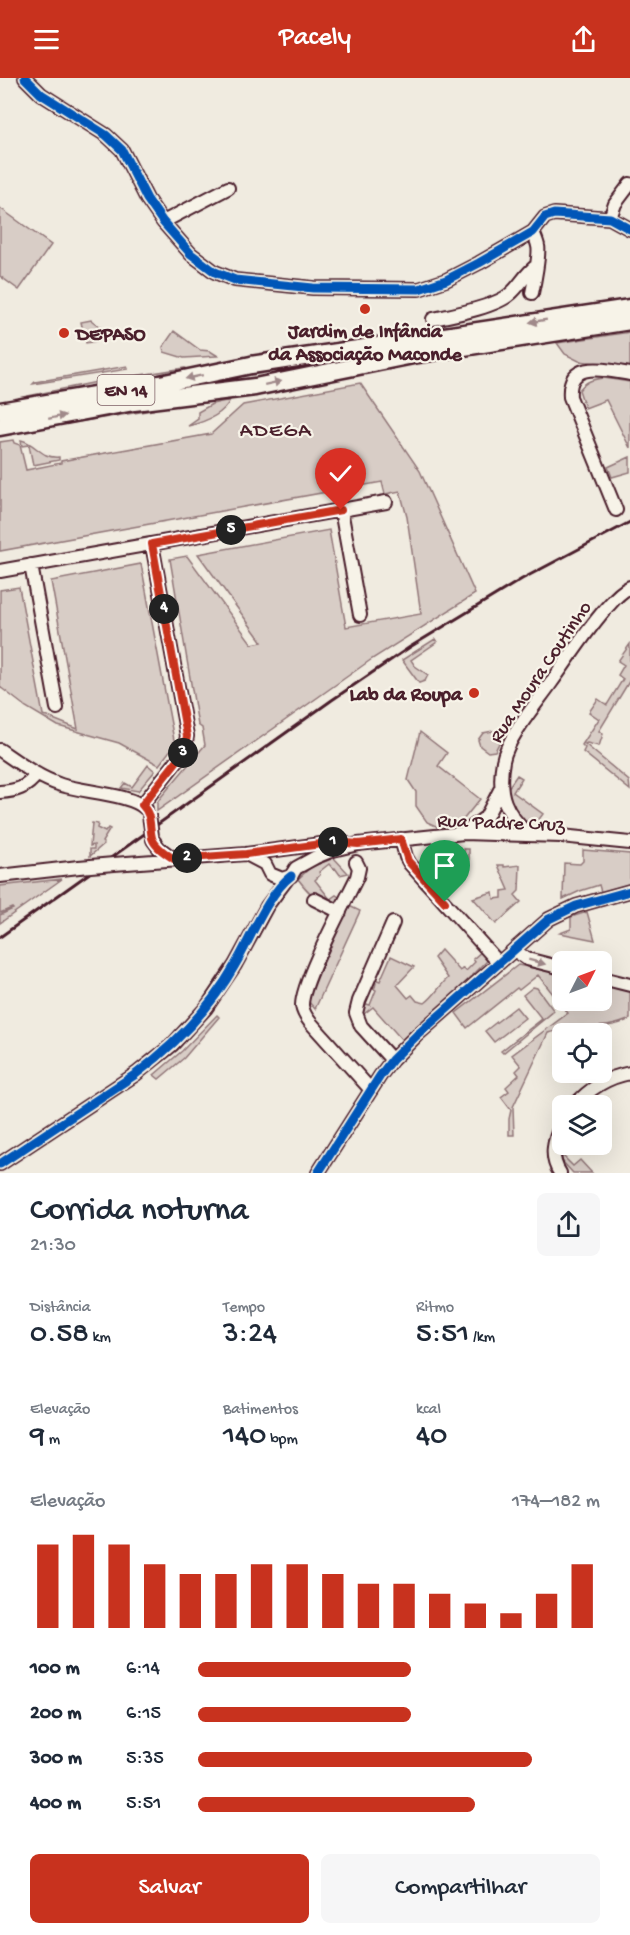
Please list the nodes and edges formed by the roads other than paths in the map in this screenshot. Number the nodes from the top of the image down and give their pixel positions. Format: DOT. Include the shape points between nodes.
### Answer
graph roads {
  1 [pos="25,78"];
  2 [pos="630,184"];
  3 [pos="228,188"];
  4 [pos="610,218"];
  5 [pos="163,222"];
  6 [pos="630,229"];
  7 [pos="533,232"];
  8 [pos="536,266"];
  9 [pos="532,293"];
  10 [pos="630,308"];
  11 [pos="433,319"];
  12 [pos="630,321"];
  13 [pos="630,374"];
  14 [pos="0,411"];
  15 [pos="0,428"];
  16 [pos="386,502"];
  17 [pos="341,510"];
  18 [pos="616,510"];
  19 [pos="152,544"];
  20 [pos="32,565"];
  21 [pos="0,571"];
  22 [pos="630,587"];
  23 [pos="360,615"];
  24 [pos="57,708"];
  25 [pos="0,750"];
  26 [pos="37,774"];
  27 [pos="501,788"];
  28 [pos="0,792"];
  29 [pos="146,810"];
  30 [pos="464,833"];
  31 [pos="529,835"];
  32 [pos="152,838"];
  33 [pos="426,838"];
  34 [pos="401,839"];
  35 [pos="358,844"];
  36 [pos="630,844"];
  37 [pos="288,849"];
  38 [pos="275,850"];
  39 [pos="246,854"];
  40 [pos="174,859"];
  41 [pos="143,862"];
  42 [pos="356,862"];
  43 [pos="268,869"];
  44 [pos="292,873"];
  45 [pos="0,876"];
  46 [pos="630,891"];
  47 [pos="314,899"];
  48 [pos="267,906"];
  49 [pos="340,912"];
  50 [pos="393,923"];
  51 [pos="514,950"];
  52 [pos="499,963"];
  53 [pos="552,965"];
  54 [pos="612,981"];
  55 [pos="630,986"];
  56 [pos="392,1060"];
  57 [pos="630,1073"];
  58 [pos="371,1090"];
  59 [pos="586,1095"];
  60 [pos="554,1155"];
  61 [pos="0,1164"];
  62 [pos="318,1173"];
  63 [pos="560,1173"];
  1 -- 5 [label="street" via="41,94 106,135 122,150"];
  2 -- 4 [label="street"];
  3 -- 5 [label="street"];
  4 -- 6 [label="street"];
  4 -- 7 [label="street" via="554,214 544,217"];
  5 -- 7 [label="street" via="191,254 215,272 235,280 313,288 419,289 447,280"];
  7 -- 8 [label="street" via="539,248"];
  8 -- 9 [label="street"];
  8 -- 11 [label="street" via="510,295"];
  10 -- 14 [label="highway, EN 14, one-way" via="251,364"];
  15 -- 12 [label="highway, EN 14, one-way" via="134,402 255,387 413,355"];
  13 -- 18 [label="street" via="583,370 569,385 570,397"];
  16 -- 17 [label="street"];
  17 -- 19 [label="street"];
  17 -- 23 [label="street"];
  19 -- 20 [label="street"];
  19 -- 29 [label="street" via="187,736 184,752"];
  20 -- 21 [label="street"];
  20 -- 24 [label="street"];
  22 -- 27 [label="street, Rua Moura Coutinho" via="594,622 516,734 503,760"];
  25 -- 26 [label="street"];
  26 -- 28 [label="street" via="20,789"];
  26 -- 29 [label="street" via="64,786 136,802"];
  27 -- 30 [label="street, Rua Moura Coutinho" via="486,817"];
  27 -- 31 [label="street, Rua Moura Coutinho" via="510,816"];
  29 -- 32 [label="street, bridge"];
  30 -- 31 [label="street, Rua Padre Cruz"];
  30 -- 33 [label="street, Rua Padre Cruz"];
  31 -- 36 [label="street, Rua Padre Cruz"];
  32 -- 40 [label="street"];
  32 -- 41 [label="street"];
  33 -- 34 [label="street"];
  33 -- 36 [label="street, Rua Padre Cruz"];
  34 -- 35 [label="street"];
  34 -- 52 [label="street" via="408,861"];
  35 -- 37 [label="street" via="336,842"];
  35 -- 44 [label="street" via="324,853"];
  37 -- 38 [label="street"];
  37 -- 44 [label="street" via="295,857"];
  38 -- 39 [label="street"];
  38 -- 43 [label="street" via="270,854"];
  39 -- 40 [label="street"];
  39 -- 43 [label="street"];
  40 -- 41 [label="street"];
  41 -- 45 [label="street, bridge"];
  42 -- 49 [label="street" via="357,877"];
  43 -- 44 [label="street" via="282,879"];
  43 -- 48 [label="street" via="271,888"];
  44 -- 48 [label="street"];
  46 -- 51 [label="street" via="558,913"];
  47 -- 49 [label="street"];
  48 -- 61 [label="street" via="222,986 172,1045 136,1074"];
  49 -- 58 [label="street" via="309,979 302,1008"];
  50 -- 56 [label="street" via="356,1013 361,1026"];
  51 -- 52 [label="street"];
  51 -- 53 [label="street, one-way" via="527,959"];
  52 -- 56 [label="street"];
  54 -- 55 [label="street"];
  56 -- 58 [label="street"];
  57 -- 59 [label="street" via="600,1083"];
  58 -- 62 [label="street"];
  60 -- 63 [label="street"];
}
